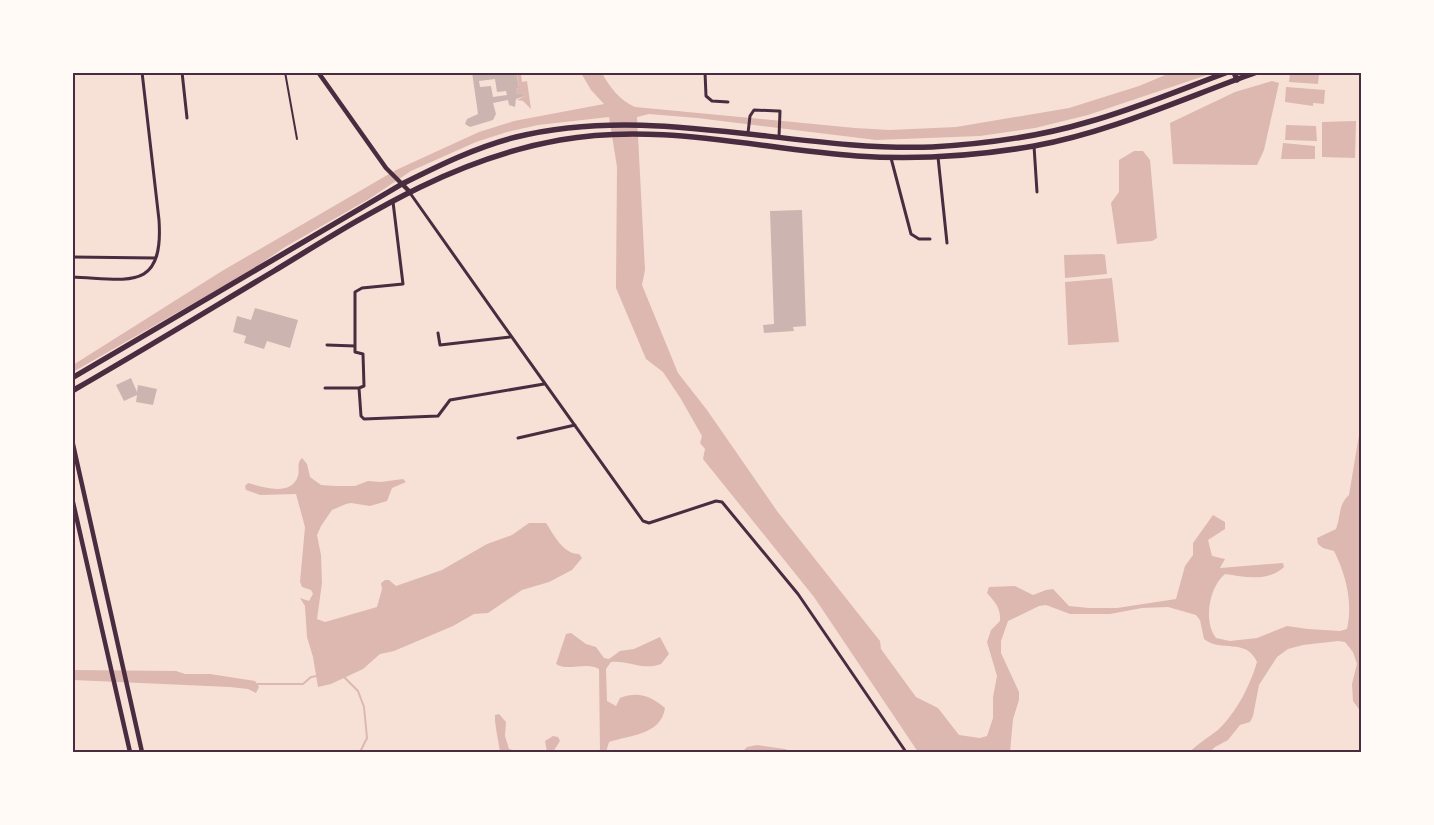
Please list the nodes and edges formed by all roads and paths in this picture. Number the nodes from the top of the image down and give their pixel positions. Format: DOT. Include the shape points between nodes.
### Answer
graph roads {
  1 [pos="142,72"];
  2 [pos="182,72"];
  3 [pos="285,72"];
  4 [pos="318,72"];
  5 [pos="705,72"];
  6 [pos="1228,72"];
  7 [pos="1234,72"];
  8 [pos="1257,72"];
  9 [pos="1237,80"];
  10 [pos="728,102"];
  11 [pos="187,118"];
  12 [pos="748,130"];
  13 [pos="779,134"];
  14 [pos="297,139"];
  15 [pos="1034,146"];
  16 [pos="938,156"];
  17 [pos="890,157"];
  18 [pos="400,183"];
  19 [pos="410,192"];
  20 [pos="1037,192"];
  21 [pos="393,201"];
  22 [pos="930,239"];
  23 [pos="947,243"];
  24 [pos="72,257"];
  25 [pos="155,258"];
  26 [pos="72,277"];
  27 [pos="438,333"];
  28 [pos="510,337"];
  29 [pos="326,345"];
  30 [pos="355,346"];
  31 [pos="128,347"];
  32 [pos="138,353"];
  33 [pos="72,378"];
  34 [pos="544,384"];
  35 [pos="325,388"];
  36 [pos="359,388"];
  37 [pos="72,391"];
  38 [pos="575,425"];
  39 [pos="518,438"];
  40 [pos="72,440"];
  41 [pos="72,498"];
  42 [pos="130,752"];
  43 [pos="142,752"];
  44 [pos="906,752"];
  1 -- 25 [label="street" via="159,220 160,242"];
  2 -- 11 [label="street"];
  3 -- 14 [label="lane"];
  4 -- 18 [label="street"];
  5 -- 10 [label="street" via="706,96 712,101"];
  6 -- 13 [label="highway" via="1087,122 984,143 892,147"];
  7 -- 9 [label="highway"];
  8 -- 9 [label="highway"];
  9 -- 15 [label="highway" via="1091,131"];
  12 -- 13 [label="highway"];
  12 -- 13 [label="street" via="750,116 757,109 780,111"];
  12 -- 18 [label="highway" via="647,125 584,126 516,137 448,161"];
  15 -- 16 [label="highway"];
  15 -- 20 [label="street"];
  16 -- 17 [label="highway"];
  16 -- 23 [label="street"];
  17 -- 19 [label="highway" via="648,134 608,135 560,140 489,157"];
  17 -- 22 [label="street" via="911,234 919,239"];
  18 -- 19 [label="street"];
  18 -- 31 [label="highway"];
  19 -- 21 [label="highway"];
  19 -- 28 [label="street"];
  21 -- 30 [label="street" via="402,284 357,289"];
  21 -- 32 [label="highway"];
  24 -- 25 [label="street"];
  25 -- 26 [label="street" via="146,273 134,279"];
  27 -- 28 [label="street" via="440,346"];
  28 -- 34 [label="street"];
  29 -- 30 [label="street"];
  30 -- 36 [label="street" via="355,353 363,355 364,384"];
  31 -- 32 [label="highway"];
  31 -- 33 [label="highway"];
  32 -- 37 [label="highway"];
  34 -- 36 [label="street" via="450,400 438,416 416,418 362,418"];
  34 -- 38 [label="street"];
  35 -- 36 [label="street"];
  38 -- 39 [label="street"];
  38 -- 44 [label="street" via="643,521 650,523 719,500 798,594"];
  40 -- 43 [label="street"];
  41 -- 42 [label="street"];
}
